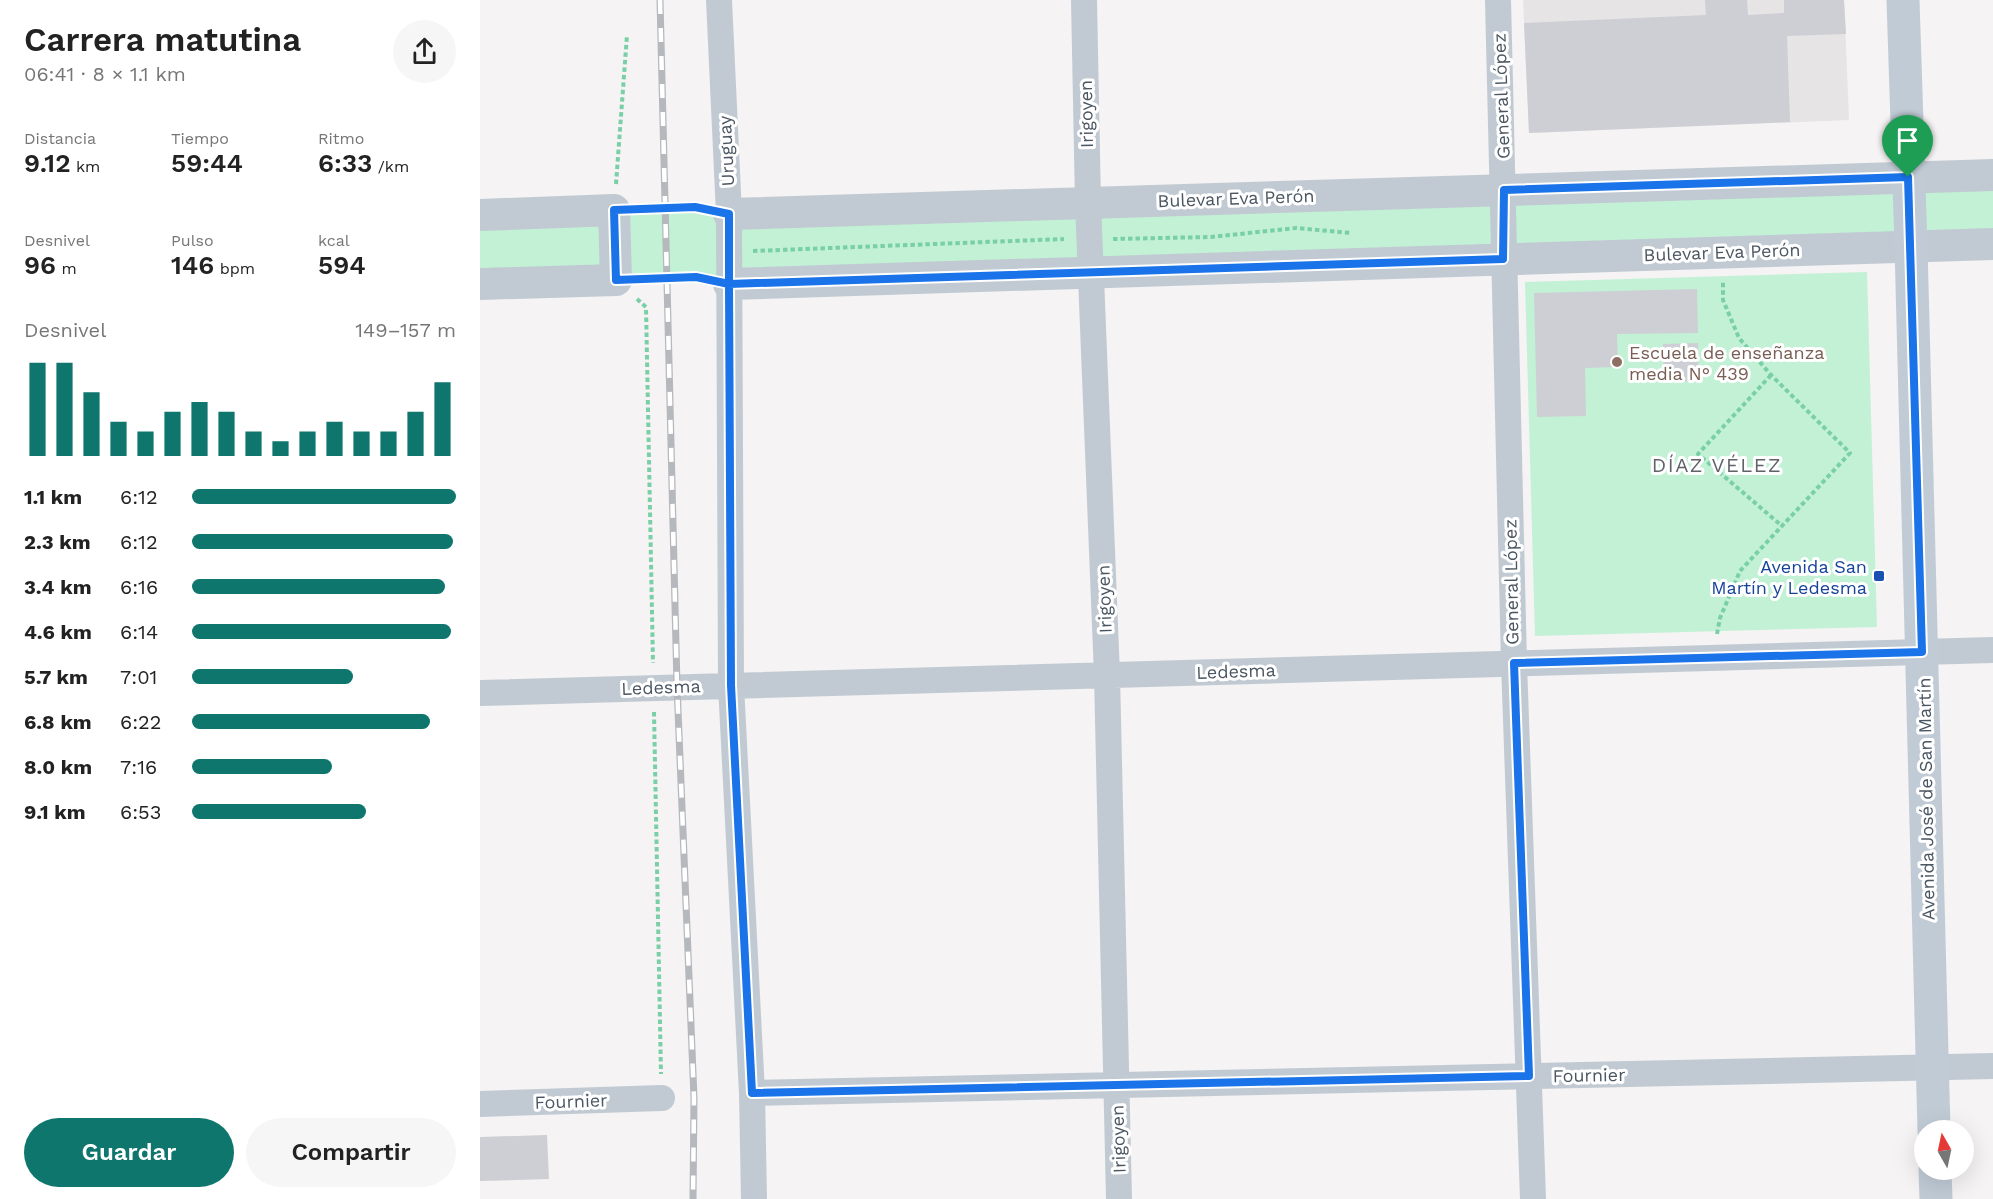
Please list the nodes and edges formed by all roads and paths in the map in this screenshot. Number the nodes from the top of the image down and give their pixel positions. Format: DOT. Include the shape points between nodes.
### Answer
graph roads {
  1 [pos="719,0"];
  2 [pos="1084,0"];
  3 [pos="1498,0"];
  4 [pos="1903,0"];
  5 [pos="627,35"];
  6 [pos="1993,175"];
  7 [pos="1908,177"];
  8 [pos="1504,190"];
  9 [pos="1088,203"];
  10 [pos="614,210"];
  11 [pos="480,214"];
  12 [pos="729,214"];
  13 [pos="1993,244"];
  14 [pos="1911,246"];
  15 [pos="1723,252"];
  16 [pos="1503,259"];
  17 [pos="1092,272"];
  18 [pos="616,280"];
  19 [pos="480,284"];
  20 [pos="729,284"];
  21 [pos="1771,375"];
  22 [pos="1782,526"];
  23 [pos="1993,650"];
  24 [pos="1922,652"];
  25 [pos="1712,658"];
  26 [pos="1514,663"];
  27 [pos="1107,675"];
  28 [pos="731,685"];
  29 [pos="480,693"];
  30 [pos="1993,1066"];
  31 [pos="1933,1067"];
  32 [pos="1529,1076"];
  33 [pos="1116,1087"];
  34 [pos="752,1093"];
  35 [pos="662,1098"];
  36 [pos="480,1104"];
  37 [pos="1934,1120"];
  38 [pos="1935,1180"];
  39 [pos="754,1199"];
  40 [pos="1119,1199"];
  41 [pos="1533,1199"];
  42 [pos="1936,1199"];
  1 -- 12 [label="street, Uruguay"];
  2 -- 9 [label="street, Irigoyen"];
  3 -- 8 [label="street, General López"];
  4 -- 7 [label="main road, Avenida José de San Martín"];
  5 -- 10 [label="path"];
  6 -- 7 [label="street, Bulevar Eva Perón"];
  7 -- 8 [label="street, Bulevar Eva Perón"];
  7 -- 14 [label="main road, Avenida José de San Martín"];
  8 -- 9 [label="street, Bulevar Eva Perón"];
  8 -- 16 [label="street, General López"];
  9 -- 12 [label="street, Bulevar Eva Perón"];
  9 -- 17 [label="street, Irigoyen"];
  10 -- 11 [label="street"];
  10 -- 12 [label="path" via="695,207"];
  10 -- 18 [label="street"];
  12 -- 20 [label="street, Uruguay"];
  13 -- 14 [label="street, Bulevar Eva Perón"];
  14 -- 15 [label="street, Bulevar Eva Perón"];
  14 -- 24 [label="main road, Avenida José de San Martín"];
  15 -- 16 [label="street, Bulevar Eva Perón"];
  15 -- 21 [label="path" via="1723,300 1739,338"];
  16 -- 17 [label="street, Bulevar Eva Perón"];
  16 -- 26 [label="street, General López"];
  17 -- 20 [label="street, Bulevar Eva Perón"];
  17 -- 27 [label="street, Irigoyen"];
  18 -- 19 [label="street"];
  18 -- 20 [label="path" via="696,277"];
  20 -- 28 [label="street, Uruguay"];
  21 -- 22 [label="path" via="1850,453"];
  21 -- 22 [label="path" via="1698,454"];
  22 -- 25 [label="path" via="1740,571 1720,618"];
  23 -- 24 [label="street, Ledesma"];
  24 -- 25 [label="street, Ledesma"];
  24 -- 31 [label="main road, Avenida José de San Martín"];
  25 -- 26 [label="street, Ledesma"];
  26 -- 27 [label="street, Ledesma"];
  26 -- 32 [label="street, General López"];
  27 -- 28 [label="street, Ledesma"];
  27 -- 33 [label="street, Irigoyen"];
  28 -- 29 [label="street, Ledesma"];
  28 -- 34 [label="street, Uruguay"];
  30 -- 31 [label="street, Fournier"];
  31 -- 32 [label="street, Fournier"];
  31 -- 37 [label="main road, Avenida José de San Martín"];
  32 -- 33 [label="street, Fournier"];
  32 -- 41 [label="street, General López"];
  33 -- 34 [label="street, Fournier"];
  33 -- 40 [label="street, Irigoyen"];
  34 -- 39 [label="street, Uruguay"];
  35 -- 36 [label="street, Fournier"];
  38 -- 42 [label="main road"];
}
